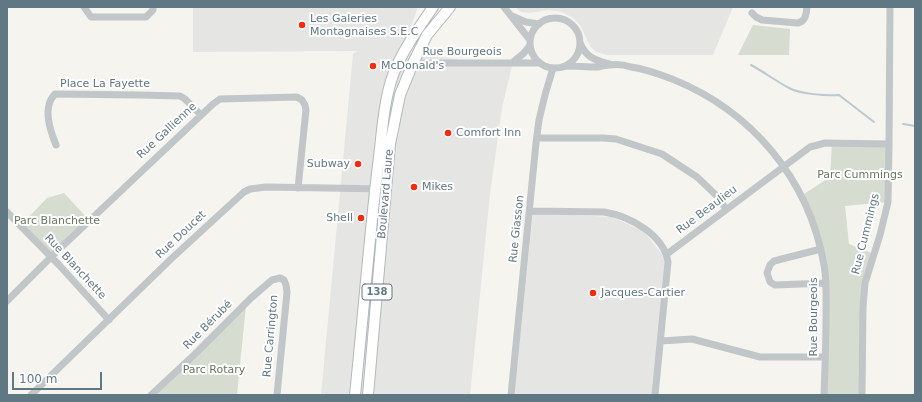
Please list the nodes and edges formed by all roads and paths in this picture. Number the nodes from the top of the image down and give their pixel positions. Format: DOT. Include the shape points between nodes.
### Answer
graph roads {
  1 [pos="154,7"];
  2 [pos="432,7"];
  3 [pos="450,7"];
  4 [pos="504,7"];
  5 [pos="807,7"];
  6 [pos="890,7"];
  7 [pos="84,8"];
  8 [pos="752,13"];
  9 [pos="512,16"];
  10 [pos="539,24"];
  11 [pos="580,41"];
  12 [pos="530,43"];
  13 [pos="413,63"];
  14 [pos="512,63"];
  15 [pos="540,63"];
  16 [pos="611,64"];
  17 [pos="565,66"];
  18 [pos="553,68"];
  19 [pos="201,115"];
  20 [pos="537,138"];
  21 [pos="890,144"];
  22 [pos="56,145"];
  23 [pos="784,166"];
  24 [pos="298,188"];
  25 [pos="375,189"];
  26 [pos="387,189"];
  27 [pos="726,209"];
  28 [pos="530,211"];
  29 [pos="7,212"];
  30 [pos="821,249"];
  31 [pos="667,254"];
  32 [pos="51,257"];
  33 [pos="284,280"];
  34 [pos="826,283"];
  35 [pos="7,301"];
  36 [pos="109,320"];
  37 [pos="661,341"];
  38 [pos="825,357"];
  39 [pos="31,395"];
  40 [pos="151,395"];
  41 [pos="277,395"];
  42 [pos="355,395"];
  43 [pos="368,395"];
  44 [pos="511,395"];
  45 [pos="655,395"];
  46 [pos="824,395"];
  47 [pos="862,395"];
  1 -- 7 [label="street" via="146,17 91,17"];
  2 -- 25 [label="highway, Boulevard Laure / 138" via="404,51 393,76 387,98"];
  3 -- 13 [label="highway, Boulevard Laure / 138" via="427,35"];
  4 -- 9 [label="street"];
  5 -- 8 [label="street" via="805,19 798,23 762,20"];
  6 -- 21 [label="street, Rue Cummings"];
  9 -- 10 [label="street"];
  9 -- 12 [label="street"];
  10 -- 11 [label="street" via="553,18 561,19 574,27"];
  10 -- 12 [label="street" via="531,34"];
  11 -- 16 [label="street, Rue Bourgeois" via="590,57"];
  11 -- 17 [label="street" via="576,56"];
  12 -- 14 [label="street, Rue Bourgeois" via="524,53"];
  12 -- 15 [label="street" via="532,52"];
  13 -- 14 [label="street, Rue Bourgeois"];
  13 -- 26 [label="highway, Boulevard Laure / 138" via="400,95 390,144"];
  14 -- 15 [label="street, Rue Bourgeois"];
  15 -- 18 [label="street"];
  16 -- 17 [label="street, Rue Bourgeois" via="599,67"];
  16 -- 23 [label="street, Rue Bourgeois" via="651,72 707,96 744,122 767,144"];
  17 -- 18 [label="street"];
  18 -- 20 [label="street, Rue Giasson" via="539,120"];
  19 -- 22 [label="street, Place La Fayette" via="180,96 55,94 51,98 48,111 51,133"];
  19 -- 24 [label="street, Rue Gallienne" via="220,99 297,97 302,100 306,110"];
  19 -- 32 [label="street, Rue Gallienne"];
  20 -- 27 [label="street" via="616,139 662,154 696,177 717,196"];
  20 -- 28 [label="street, Rue Giasson"];
  21 -- 23 [label="street, Rue Beaulieu" via="817,144"];
  21 -- 47 [label="street, Rue Cummings" via="888,202 865,288"];
  23 -- 27 [label="street, Rue Beaulieu"];
  23 -- 30 [label="street, Rue Bourgeois" via="808,211"];
  24 -- 25 [label="street, Rue Doucet"];
  24 -- 36 [label="street, Rue Doucet" via="266,187 244,192"];
  25 -- 26 [label="street, Rue Doucet"];
  25 -- 42 [label="highway, Boulevard Laure / 138"];
  26 -- 43 [label="highway, Boulevard Laure / 138"];
  27 -- 31 [label="street, Rue Beaulieu"];
  28 -- 31 [label="street" via="616,214 651,234"];
  28 -- 44 [label="street, Rue Giasson"];
  29 -- 32 [label="street, Rue Blanchette"];
  30 -- 34 [label="street, Rue Bourgeois"];
  30 -- 34 [label="street" via="774,261 767,273 770,282 775,285"];
  31 -- 37 [label="street"];
  32 -- 35 [label="street, Rue Gallienne"];
  32 -- 36 [label="street, Rue Blanchette"];
  33 -- 40 [label="street, Rue Bérubé" via="272,280 251,298"];
  33 -- 41 [label="street, Rue Carrington" via="287,292"];
  34 -- 38 [label="street, Rue Bourgeois"];
  36 -- 39 [label="street, Rue Doucet"];
  37 -- 38 [label="street" via="692,339 760,357"];
  37 -- 45 [label="street"];
  38 -- 46 [label="street, Rue Bourgeois"];
}
